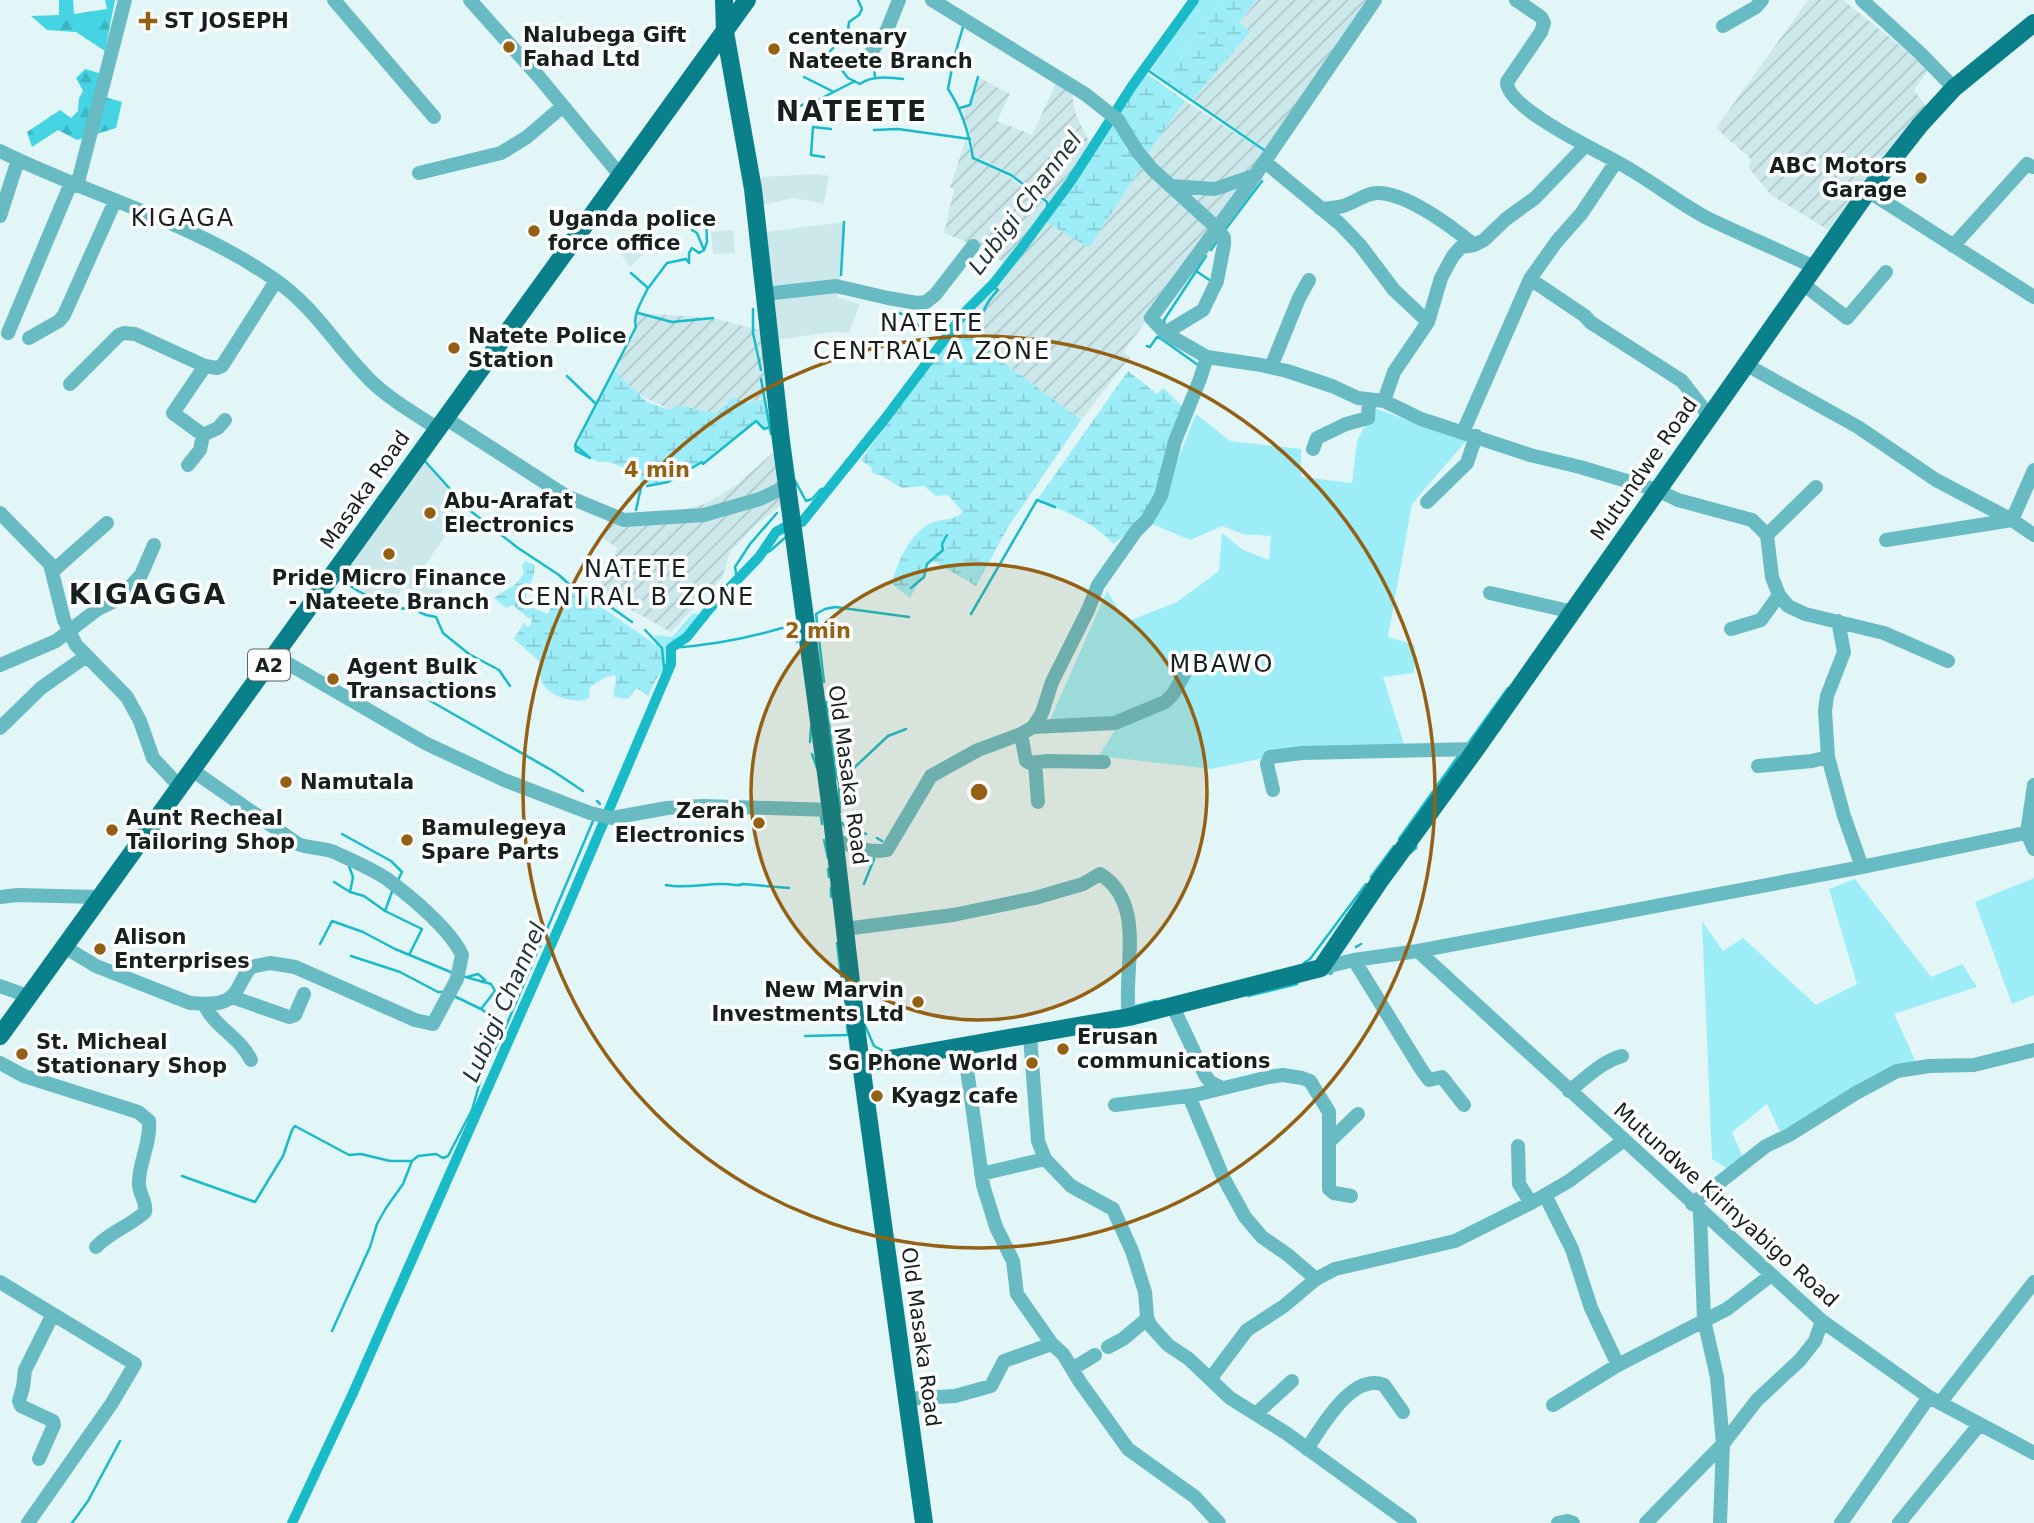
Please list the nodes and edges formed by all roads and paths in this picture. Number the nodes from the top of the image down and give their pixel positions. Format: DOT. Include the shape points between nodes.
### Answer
graph roads {
  1 [pos="125,0"];
  2 [pos="334,0"];
  3 [pos="470,0"];
  4 [pos="724,0"];
  5 [pos="747,0"];
  6 [pos="899,0"];
  7 [pos="932,0"];
  8 [pos="1376,0"];
  9 [pos="1516,0"];
  10 [pos="1762,0"];
  11 [pos="1862,0"];
  12 [pos="2034,23"];
  13 [pos="1723,26"];
  14 [pos="725,32"];
  15 [pos="864,62"];
  16 [pos="1954,89"];
  17 [pos="563,106"];
  18 [pos="434,117"];
  19 [pos="1585,146"];
  20 [pos="0,151"];
  21 [pos="18,160"];
  22 [pos="1265,162"];
  23 [pos="1616,162"];
  24 [pos="2033,167"];
  25 [pos="419,173"];
  26 [pos="620,175"];
  27 [pos="1256,175"];
  28 [pos="74,185"];
  29 [pos="1170,186"];
  30 [pos="1868,191"];
  31 [pos="115,201"];
  32 [pos="1321,209"];
  33 [pos="0,216"];
  34 [pos="1221,233"];
  35 [pos="1474,245"];
  36 [pos="973,246"];
  37 [pos="1953,246"];
  38 [pos="1814,267"];
  39 [pos="1886,272"];
  40 [pos="1530,279"];
  41 [pos="1309,280"];
  42 [pos="276,281"];
  43 [pos="1802,284"];
  44 [pos="765,294"];
  45 [pos="2034,297"];
  46 [pos="1428,322"];
  47 [pos="8,333"];
  48 [pos="1165,333"];
  49 [pos="29,338"];
  50 [pos="1206,357"];
  51 [pos="1745,364"];
  52 [pos="205,366"];
  53 [pos="1271,367"];
  54 [pos="70,384"];
  55 [pos="1368,400"];
  56 [pos="1384,401"];
  57 [pos="1709,416"];
  58 [pos="225,420"];
  59 [pos="441,423"];
  60 [pos="1469,434"];
  61 [pos="203,435"];
  62 [pos="1313,449"];
  63 [pos="188,466"];
  64 [pos="2034,470"];
  65 [pos="788,486"];
  66 [pos="1816,487"];
  67 [pos="1657,490"];
  68 [pos="1427,502"];
  69 [pos="0,513"];
  70 [pos="2012,520"];
  71 [pos="107,523"];
  72 [pos="1767,535"];
  73 [pos="2034,535"];
  74 [pos="1886,540"];
  75 [pos="154,545"];
  76 [pos="54,571"];
  77 [pos="1490,593"];
  78 [pos="1779,595"];
  79 [pos="1573,612"];
  80 [pos="1838,621"];
  81 [pos="1731,629"];
  82 [pos="69,632"];
  83 [pos="275,656"];
  84 [pos="85,657"];
  85 [pos="1948,661"];
  86 [pos="0,665"];
  87 [pos="1184,675"];
  88 [pos="0,728"];
  89 [pos="1027,730"];
  90 [pos="1476,749"];
  91 [pos="1828,757"];
  92 [pos="1035,762"];
  93 [pos="1104,762"];
  94 [pos="1758,766"];
  95 [pos="192,770"];
  96 [pos="2034,785"];
  97 [pos="180,787"];
  98 [pos="1273,790"];
  99 [pos="1038,802"];
  100 [pos="831,810"];
  101 [pos="2031,832"];
  102 [pos="834,840"];
  103 [pos="2034,849"];
  104 [pos="1863,867"];
  105 [pos="0,897"];
  106 [pos="99,897"];
  107 [pos="845,929"];
  108 [pos="63,946"];
  109 [pos="1418,951"];
  110 [pos="1353,960"];
  111 [pos="1321,968"];
  112 [pos="0,986"];
  113 [pos="304,994"];
  114 [pos="28,996"];
  115 [pos="232,997"];
  116 [pos="204,1004"];
  117 [pos="1173,1007"];
  118 [pos="1129,1017"];
  119 [pos="1030,1035"];
  120 [pos="0,1036"];
  121 [pos="964,1047"];
  122 [pos="2034,1050"];
  123 [pos="1622,1056"];
  124 [pos="251,1060"];
  125 [pos="0,1063"];
  126 [pos="861,1064"];
  127 [pos="1222,1088"];
  128 [pos="1569,1091"];
  129 [pos="1189,1096"];
  130 [pos="1115,1105"];
  131 [pos="1464,1105"];
  132 [pos="1358,1114"];
  133 [pos="1623,1141"];
  134 [pos="1329,1142"];
  135 [pos="1518,1146"];
  136 [pos="1045,1159"];
  137 [pos="981,1174"];
  138 [pos="1545,1195"];
  139 [pos="1351,1196"];
  140 [pos="1531,1203"];
  141 [pos="1696,1208"];
  142 [pos="96,1247"];
  143 [pos="1770,1276"];
  144 [pos="1315,1279"];
  145 [pos="0,1282"];
  146 [pos="2034,1282"];
  147 [pos="52,1316"];
  148 [pos="1147,1319"];
  149 [pos="1704,1321"];
  150 [pos="1822,1321"];
  151 [pos="1052,1344"];
  152 [pos="1618,1366"];
  153 [pos="1073,1369"];
  154 [pos="1211,1378"];
  155 [pos="1292,1381"];
  156 [pos="905,1399"];
  157 [pos="1935,1400"];
  158 [pos="1553,1405"];
  159 [pos="1403,1412"];
  160 [pos="1257,1413"];
  161 [pos="1979,1425"];
  162 [pos="1723,1444"];
  163 [pos="1307,1449"];
  164 [pos="2034,1453"];
  165 [pos="39,1459"];
  166 [pos="28,1523"];
  167 [pos="924,1523"];
  168 [pos="1219,1523"];
  169 [pos="1410,1523"];
  170 [pos="1558,1523"];
  171 [pos="1573,1523"];
  172 [pos="1646,1523"];
  173 [pos="1720,1523"];
  174 [pos="1841,1523"];
  175 [pos="1899,1523"];
  1 -- 28 [label="street"];
  2 -- 18 [label="street"];
  3 -- 17 [label="street"];
  4 -- 14 [label="main road, Old Masaka Road"];
  5 -- 14 [label="main road, A2"];
  6 -- 15 [label="street" via="887,30"];
  7 -- 29 [label="street" via="1085,94 1113,116 1136,150"];
  8 -- 22 [label="street"];
  9 -- 19 [label="street" via="1544,23 1507,88 1537,116"];
  10 -- 13 [label="street"];
  11 -- 16 [label="street"];
  12 -- 16 [label="main road, Mutundwe Road"];
  14 -- 26 [label="main road, A2"];
  14 -- 44 [label="main road, Old Masaka Road" via="753,189"];
  16 -- 30 [label="main road, Mutundwe Road"];
  17 -- 25 [label="street" via="501,153"];
  17 -- 26 [label="street"];
  19 -- 23 [label="street"];
  19 -- 35 [label="street" via="1535,198"];
  20 -- 21 [label="street"];
  21 -- 28 [label="street"];
  21 -- 33 [label="street"];
  22 -- 27 [label="street"];
  22 -- 32 [label="street"];
  23 -- 38 [label="street" via="1678,202"];
  23 -- 40 [label="street"];
  24 -- 37 [label="street" via="2027,164"];
  26 -- 59 [label="main road, Masaka Road / A2"];
  27 -- 29 [label="street" via="1214,189"];
  27 -- 34 [label="street"];
  28 -- 31 [label="street"];
  28 -- 47 [label="street"];
  29 -- 34 [label="street"];
  30 -- 37 [label="street"];
  30 -- 38 [label="main road, Mutundwe Road"];
  31 -- 42 [label="street" via="221,247"];
  31 -- 49 [label="street" via="64,315"];
  32 -- 35 [label="street" via="1379,193 1415,206"];
  32 -- 46 [label="street" via="1352,236 1394,290"];
  34 -- 48 [label="street" via="1217,281 1203,310"];
  34 -- 48 [label="street" via="1150,318"];
  35 -- 46 [label="street" via="1461,247 1453,256"];
  36 -- 44 [label="street" via="926,302 888,299 836,286"];
  37 -- 45 [label="street"];
  38 -- 43 [label="main road, Mutundwe Road"];
  39 -- 43 [label="street" via="1847,318"];
  40 -- 57 [label="street" via="1682,381"];
  40 -- 60 [label="street"];
  41 -- 53 [label="street"];
  42 -- 52 [label="street" via="226,361 216,368"];
  42 -- 59 [label="street" via="315,313 377,387"];
  43 -- 51 [label="main road, Mutundwe Road"];
  44 -- 65 [label="main road, Old Masaka Road"];
  46 -- 56 [label="street" via="1394,372"];
  48 -- 50 [label="street"];
  50 -- 53 [label="street"];
  50 -- 89 [label="street" via="1161,496 1098,585 1042,713"];
  51 -- 57 [label="main road, Mutundwe Road"];
  51 -- 70 [label="street" via="1858,426 1936,480"];
  52 -- 54 [label="street" via="124,333"];
  52 -- 61 [label="street" via="173,413"];
  53 -- 55 [label="street"];
  55 -- 56 [label="street"];
  55 -- 62 [label="street" via="1368,418 1317,438"];
  56 -- 60 [label="street"];
  57 -- 67 [label="main road, Mutundwe Road"];
  58 -- 61 [label="street"];
  59 -- 65 [label="street" via="566,496 624,520 704,515"];
  59 -- 83 [label="main road, Masaka Road / A2"];
  60 -- 67 [label="street"];
  60 -- 68 [label="street" via="1467,463"];
  61 -- 63 [label="street" via="200,450"];
  64 -- 70 [label="street"];
  65 -- 100 [label="main road, Old Masaka Road"];
  66 -- 72 [label="street"];
  67 -- 72 [label="street" via="1752,520"];
  67 -- 79 [label="main road, Mutundwe Road"];
  69 -- 76 [label="street"];
  70 -- 73 [label="street"];
  70 -- 74 [label="street"];
  71 -- 76 [label="street"];
  72 -- 78 [label="street"];
  75 -- 82 [label="street" via="141,575 119,599 97,609"];
  76 -- 82 [label="street"];
  77 -- 79 [label="street"];
  78 -- 80 [label="street" via="1788,606 1805,614"];
  78 -- 81 [label="street" via="1761,620"];
  79 -- 90 [label="main road, Mutundwe Road"];
  80 -- 85 [label="street" via="1884,633"];
  80 -- 91 [label="street" via="1844,652 1827,696"];
  82 -- 84 [label="street"];
  82 -- 86 [label="street"];
  83 -- 95 [label="main road, Masaka Road / A2"];
  83 -- 100 [label="street" via="425,743 563,804 607,817 703,806"];
  84 -- 88 [label="street" via="41,688"];
  84 -- 97 [label="street" via="127,697 153,758"];
  87 -- 89 [label="street" via="1164,702 1115,723"];
  89 -- 92 [label="street" via="1026,761"];
  89 -- 102 [label="street" via="931,776 887,849 864,850"];
  90 -- 98 [label="street" via="1270,757"];
  90 -- 111 [label="main road, Mutundwe Road"];
  91 -- 94 [label="street"];
  91 -- 104 [label="street" via="1843,816"];
  92 -- 93 [label="street"];
  92 -- 99 [label="street"];
  95 -- 97 [label="main road, Masaka Road / A2"];
  95 -- 115 [label="street" via="298,844 331,851 386,878 431,917 462,956 457,979 431,1025 286,964 251,967"];
  96 -- 101 [label="street"];
  97 -- 106 [label="main road, Masaka Road / A2"];
  100 -- 102 [label="main road, Old Masaka Road"];
  101 -- 103 [label="street"];
  101 -- 104 [label="street"];
  102 -- 107 [label="main road, Old Masaka Road"];
  104 -- 109 [label="street"];
  105 -- 106 [label="street"];
  106 -- 108 [label="main road, Masaka Road / A2"];
  107 -- 118 [label="street" via="953,915 1035,898 1100,874 1121,895 1129,915"];
  107 -- 126 [label="main road, Old Masaka Road"];
  108 -- 114 [label="main road, Masaka Road / A2"];
  108 -- 116 [label="street" via="118,976 177,999"];
  109 -- 110 [label="street"];
  109 -- 128 [label="street, Mutundwe Kirinyabigo Road"];
  110 -- 111 [label="street"];
  110 -- 131 [label="street" via="1429,1080 1442,1077"];
  111 -- 117 [label="main road"];
  112 -- 114 [label="street"];
  113 -- 115 [label="street" via="295,1015 289,1017"];
  114 -- 120 [label="main road, Masaka Road / A2"];
  115 -- 116 [label="street"];
  116 -- 124 [label="street"];
  117 -- 118 [label="main road"];
  117 -- 127 [label="street" via="1205,1075"];
  118 -- 119 [label="main road"];
  119 -- 121 [label="main road"];
  119 -- 136 [label="street" via="1038,1142"];
  121 -- 126 [label="main road"];
  121 -- 137 [label="street"];
  122 -- 141 [label="street" via="1974,1065 1897,1071 1766,1146"];
  123 -- 128 [label="street" via="1609,1060"];
  125 -- 142 [label="street" via="24,1076 148,1119 139,1185 145,1212"];
  126 -- 156 [label="main road, Old Masaka Road"];
  127 -- 129 [label="street"];
  127 -- 134 [label="street" via="1283,1075 1310,1081 1329,1112"];
  128 -- 133 [label="street, Mutundwe Kirinyabigo Road"];
  129 -- 130 [label="street"];
  129 -- 144 [label="street" via="1244,1217"];
  132 -- 134 [label="street"];
  133 -- 138 [label="street"];
  133 -- 141 [label="street, Mutundwe Kirinyabigo Road"];
  134 -- 139 [label="street" via="1329,1189"];
  135 -- 140 [label="street" via="1519,1184"];
  136 -- 137 [label="street"];
  136 -- 148 [label="street" via="1071,1186 1113,1209 1145,1292"];
  137 -- 151 [label="street" via="996,1227 1013,1262 1017,1294"];
  138 -- 140 [label="street"];
  138 -- 152 [label="street" via="1572,1249 1591,1308"];
  140 -- 144 [label="street" via="1455,1241 1335,1269"];
  141 -- 143 [label="street, Mutundwe Kirinyabigo Road"];
  141 -- 149 [label="street"];
  143 -- 149 [label="street"];
  143 -- 150 [label="street, Mutundwe Kirinyabigo Road"];
  144 -- 154 [label="street" via="1247,1330"];
  145 -- 147 [label="street"];
  146 -- 157 [label="street"];
  147 -- 165 [label="street" via="25,1370 19,1401 49,1417 54,1425"];
  147 -- 166 [label="street" via="135,1364"];
  148 -- 153 [label="street"];
  148 -- 154 [label="street" via="1168,1345"];
  149 -- 152 [label="street"];
  149 -- 162 [label="street" via="1717,1377"];
  150 -- 157 [label="street, Mutundwe Kirinyabigo Road"];
  150 -- 162 [label="street" via="1815,1341 1800,1360 1757,1400"];
  151 -- 153 [label="street"];
  151 -- 156 [label="street" via="1004,1361 991,1386 955,1396"];
  152 -- 158 [label="street"];
  153 -- 168 [label="street" via="1128,1449 1195,1497"];
  154 -- 160 [label="street" via="1230,1398"];
  155 -- 160 [label="street"];
  156 -- 167 [label="main road, Old Masaka Road"];
  157 -- 161 [label="street, Mutundwe Kirinyabigo Road"];
  157 -- 174 [label="street"];
  159 -- 163 [label="street" via="1384,1385 1375,1383 1352,1391 1331,1411"];
  160 -- 163 [label="street"];
  161 -- 164 [label="street, Mutundwe Kirinyabigo Road"];
  161 -- 175 [label="street"];
  162 -- 172 [label="street"];
  162 -- 173 [label="street"];
  163 -- 169 [label="street"];
  170 -- 171 [label="street"];
}
